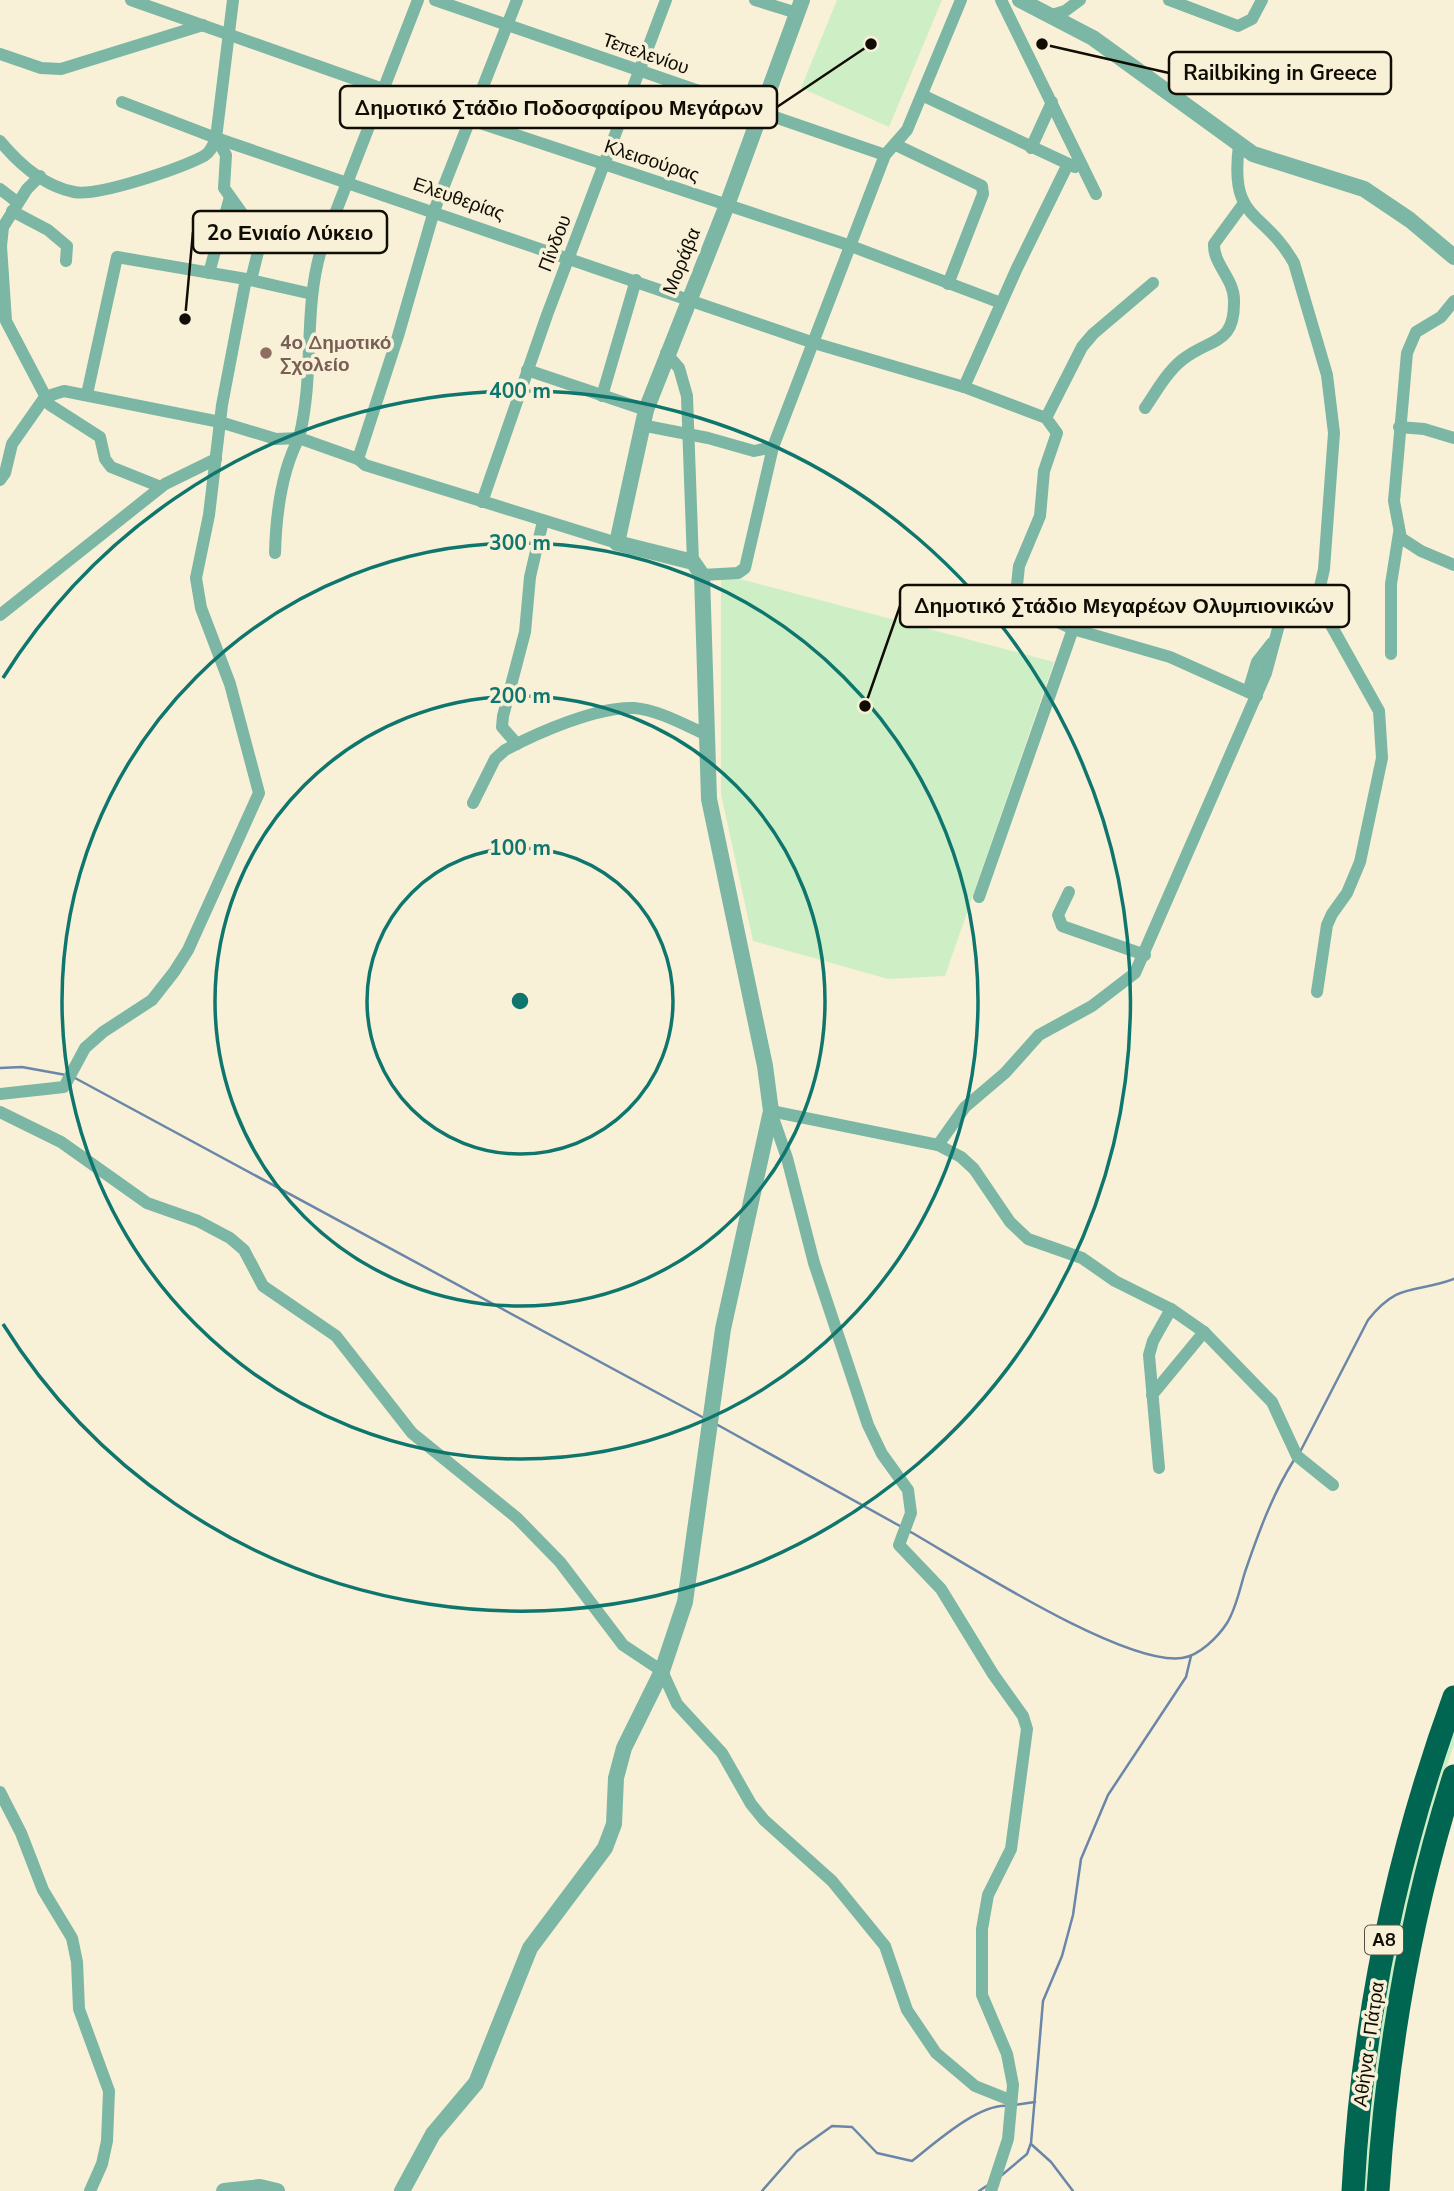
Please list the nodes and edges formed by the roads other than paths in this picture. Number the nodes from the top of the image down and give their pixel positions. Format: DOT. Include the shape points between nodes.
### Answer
graph roads {
  1 [pos="131,0"];
  2 [pos="233,0"];
  3 [pos="418,0"];
  4 [pos="435,0"];
  5 [pos="517,0"];
  6 [pos="666,0"];
  7 [pos="755,0"];
  8 [pos="961,0"];
  9 [pos="1001,0"];
  10 [pos="1020,0"];
  11 [pos="1080,0"];
  12 [pos="1169,0"];
  13 [pos="1262,0"];
  14 [pos="799,7"];
  15 [pos="1051,7"];
  16 [pos="203,25"];
  17 [pos="506,25"];
  18 [pos="228,33"];
  19 [pos="0,54"];
  20 [pos="639,70"];
  21 [pos="382,88"];
  22 [pos="923,96"];
  23 [pos="122,102"];
  24 [pos="1052,102"];
  25 [pos="761,113"];
  26 [pos="471,119"];
  27 [pos="216,138"];
  28 [pos="0,141"];
  29 [pos="896,145"];
  30 [pos="1239,145"];
  31 [pos="1031,148"];
  32 [pos="885,155"];
  33 [pos="605,164"];
  34 [pos="1068,164"];
  35 [pos="1084,171"];
  36 [pos="40,176"];
  37 [pos="348,181"];
  38 [pos="0,189"];
  39 [pos="1096,194"];
  40 [pos="230,197"];
  41 [pos="1244,203"];
  42 [pos="727,205"];
  43 [pos="14,207"];
  44 [pos="434,211"];
  45 [pos="851,246"];
  46 [pos="1454,257"];
  47 [pos="569,258"];
  48 [pos="66,261"];
  49 [pos="209,273"];
  50 [pos="248,279"];
  51 [pos="636,280"];
  52 [pos="1153,282"];
  53 [pos="948,284"];
  54 [pos="312,294"];
  55 [pos="688,300"];
  56 [pos="1454,301"];
  57 [pos="1001,303"];
  58 [pos="814,342"];
  59 [pos="666,353"];
  60 [pos="527,370"];
  61 [pos="964,387"];
  62 [pos="87,394"];
  63 [pos="602,396"];
  64 [pos="45,397"];
  65 [pos="1145,408"];
  66 [pos="643,417"];
  67 [pos="1046,418"];
  68 [pos="220,422"];
  69 [pos="1399,427"];
  70 [pos="689,435"];
  71 [pos="299,438"];
  72 [pos="1454,438"];
  73 [pos="773,447"];
  74 [pos="216,459"];
  75 [pos="361,462"];
  76 [pos="0,480"];
  77 [pos="161,486"];
  78 [pos="482,502"];
  79 [pos="543,521"];
  80 [pos="1399,533"];
  81 [pos="617,543"];
  82 [pos="275,554"];
  83 [pos="1454,565"];
  84 [pos="697,568"];
  85 [pos="1317,600"];
  86 [pos="0,615"];
  87 [pos="1073,629"];
  88 [pos="1391,654"];
  89 [pos="1252,694"];
  90 [pos="705,734"];
  91 [pos="517,744"];
  92 [pos="473,803"];
  93 [pos="1069,892"];
  94 [pos="979,897"];
  95 [pos="1145,955"];
  96 [pos="1317,992"];
  97 [pos="0,1094"];
  98 [pos="771,1111"];
  99 [pos="0,1112"];
  100 [pos="938,1145"];
  101 [pos="1171,1309"];
  102 [pos="1205,1332"];
  103 [pos="1152,1395"];
  104 [pos="1159,1468"];
  105 [pos="1333,1485"];
  106 [pos="662,1671"];
  107 [pos="1454,1697"];
  108 [pos="1454,1776"];
  109 [pos="0,1792"];
  110 [pos="1010,2100"];
  111 [pos="90,2191"];
  112 [pos="224,2191"];
  113 [pos="277,2191"];
  114 [pos="402,2191"];
  115 [pos="991,2191"];
  116 [pos="1353,2191"];
  117 [pos="1378,2191"];
  1 -- 16 [label="street, Κλεισούρας"];
  2 -- 18 [label="street"];
  3 -- 21 [label="street"];
  4 -- 17 [label="street, Τεπελενίου"];
  5 -- 17 [label="street"];
  6 -- 20 [label="street, Πίνδου"];
  7 -- 14 [label="street"];
  8 -- 22 [label="street"];
  9 -- 24 [label="street"];
  10 -- 15 [label="street"];
  11 -- 15 [label="street" via="1065,11"];
  12 -- 13 [label="street" via="1238,26 1252,19"];
  14 -- 25 [label="street, Μοράβα"];
  15 -- 30 [label="street"];
  16 -- 18 [label="street, Κλεισούρας"];
  16 -- 19 [label="street" via="61,69 41,68"];
  17 -- 20 [label="street, Τεπελενίου"];
  17 -- 26 [label="street"];
  18 -- 21 [label="street, Κλεισούρας"];
  18 -- 27 [label="street"];
  20 -- 25 [label="street, Τεπελενίου"];
  20 -- 33 [label="street, Πίνδου"];
  21 -- 26 [label="street, Κλεισούρας"];
  21 -- 37 [label="street"];
  22 -- 29 [label="street"];
  22 -- 31 [label="street"];
  23 -- 27 [label="street, Ελευθερίας"];
  24 -- 31 [label="street"];
  24 -- 35 [label="street"];
  25 -- 32 [label="street, Τεπελενίου"];
  25 -- 42 [label="street, Μοράβα"];
  26 -- 33 [label="street, Κλεισούρας"];
  26 -- 44 [label="street"];
  27 -- 36 [label="street" via="205,156 88,193 67,190"];
  27 -- 37 [label="street, Ελευθερίας"];
  27 -- 40 [label="street" via="226,155 224,182"];
  28 -- 36 [label="street" via="20,165"];
  29 -- 32 [label="street"];
  29 -- 53 [label="street" via="982,186 983,194"];
  30 -- 41 [label="street" via="1235,176"];
  30 -- 46 [label="street" via="1272,162 1364,189"];
  31 -- 34 [label="street"];
  32 -- 45 [label="street"];
  33 -- 42 [label="street, Κλεισούρας"];
  33 -- 47 [label="street, Πίνδου"];
  34 -- 35 [label="street"];
  34 -- 57 [label="street"];
  35 -- 39 [label="street"];
  36 -- 43 [label="street"];
  37 -- 44 [label="street, Ελευθερίας"];
  37 -- 54 [label="street" via="321,250"];
  38 -- 43 [label="street"];
  40 -- 49 [label="street"];
  40 -- 50 [label="street" via="261,240"];
  41 -- 65 [label="street" via="1214,244 1234,292 1232,322 1223,339 1182,360"];
  41 -- 85 [label="street" via="1294,264 1330,389 1334,453"];
  42 -- 45 [label="street, Κλεισούρας"];
  42 -- 55 [label="street, Μοράβα"];
  43 -- 48 [label="street" via="59,237 67,246"];
  43 -- 64 [label="street" via="1,238 6,321"];
  44 -- 47 [label="street, Ελευθερίας"];
  44 -- 75 [label="street"];
  45 -- 53 [label="street, Κλεισούρας"];
  45 -- 58 [label="street"];
  47 -- 51 [label="street, Ελευθερίας"];
  47 -- 60 [label="street, Πίνδου"];
  49 -- 50 [label="street"];
  49 -- 62 [label="street" via="117,257"];
  50 -- 54 [label="street"];
  50 -- 68 [label="street"];
  51 -- 55 [label="street, Ελευθερίας"];
  51 -- 63 [label="street"];
  52 -- 67 [label="street" via="1082,347"];
  53 -- 57 [label="street, Κλεισούρας"];
  54 -- 71 [label="street" via="309,386"];
  55 -- 58 [label="street, Ελευθερίας"];
  55 -- 59 [label="street, Μοράβα"];
  56 -- 69 [label="street" via="1410,342"];
  57 -- 61 [label="street"];
  58 -- 61 [label="street, Ελευθερίας"];
  58 -- 73 [label="street"];
  59 -- 66 [label="street, Μοράβα"];
  59 -- 70 [label="street" via="682,376"];
  60 -- 63 [label="street"];
  60 -- 78 [label="street, Πίνδου"];
  61 -- 67 [label="street, Ελευθερίας"];
  62 -- 64 [label="street" via="64,391"];
  62 -- 68 [label="street"];
  63 -- 66 [label="street"];
  64 -- 76 [label="street" via="12,444"];
  64 -- 77 [label="street" via="65,416 100,437 111,467"];
  66 -- 70 [label="street"];
  66 -- 81 [label="street, Μοράβα"];
  67 -- 87 [label="street" via="1055,429 1056,440 1044,471 1040,516 1019,566 1017,584 1024,606"];
  68 -- 71 [label="street" via="276,439"];
  68 -- 74 [label="street"];
  69 -- 72 [label="street"];
  69 -- 80 [label="street" via="1394,501"];
  70 -- 73 [label="street" via="754,451"];
  70 -- 84 [label="street"];
  71 -- 75 [label="street"];
  71 -- 82 [label="street" via="282,492"];
  73 -- 84 [label="street" via="745,568 738,573"];
  74 -- 77 [label="street"];
  74 -- 97 [label="street" via="196,578 201,608 230,684 260,793 188,950 152,1000 80,1053 64,1087"];
  75 -- 78 [label="street"];
  77 -- 86 [label="street"];
  78 -- 79 [label="street"];
  79 -- 81 [label="street"];
  79 -- 91 [label="street" via="530,577 525,632 503,716 502,727"];
  80 -- 83 [label="street" via="1420,551"];
  80 -- 88 [label="street" via="1390,592"];
  81 -- 84 [label="street"];
  84 -- 90 [label="street"];
  85 -- 89 [label="street" via="1285,620"];
  85 -- 96 [label="street" via="1379,711 1382,758 1360,862 1328,925"];
  87 -- 89 [label="street" via="1142,647"];
  87 -- 94 [label="street"];
  89 -- 95 [label="street"];
  90 -- 91 [label="street" via="652,712 621,708"];
  90 -- 98 [label="street" via="712,817"];
  91 -- 92 [label="street" via="495,759"];
  93 -- 95 [label="street" via="1058,915 1062,926"];
  95 -- 100 [label="street" via="1125,981 1039,1035 1005,1073 965,1107"];
  98 -- 100 [label="street"];
  98 -- 106 [label="street" via="728,1302 685,1602"];
  98 -- 110 [label="street" via="814,1263 868,1425 882,1454 905,1482 911,1513 900,1541 903,1551 941,1589 1027,1729 1011,1849 988,1895 982,1929 982,1995 1012,2071"];
  99 -- 106 [label="street" via="61,1142 147,1203 211,1227 242,1247 263,1286 336,1336 406,1426 517,1518 560,1562 623,1645"];
  100 -- 101 [label="street" via="974,1169 1010,1222 1028,1239 1082,1258 1115,1281"];
  101 -- 102 [label="street"];
  101 -- 103 [label="street" via="1149,1354"];
  102 -- 103 [label="street"];
  102 -- 105 [label="street" via="1272,1402 1297,1455"];
  103 -- 104 [label="street"];
  106 -- 110 [label="street" via="677,1704 722,1753 751,1804 832,1881 885,1946 907,2010 936,2053 975,2086"];
  106 -- 114 [label="street" via="624,1748 616,1778 614,1824 606,1848 530,1948 476,2084 433,2134"];
  107 -- 116 [label="highway, Αθήνα - Πάτρα / Α8" via="1412,1825 1387,1924 1366,2052"];
  108 -- 117 [label="highway, Αθήνα - Πάτρα / Α8" via="1423,1881 1402,1980"];
  109 -- 111 [label="street" via="43,1890 72,1938 79,2009 109,2091 107,2141"];
  110 -- 115 [label="street" via="1008,2139"];
  112 -- 113 [label="street" via="260,2187"];
}
